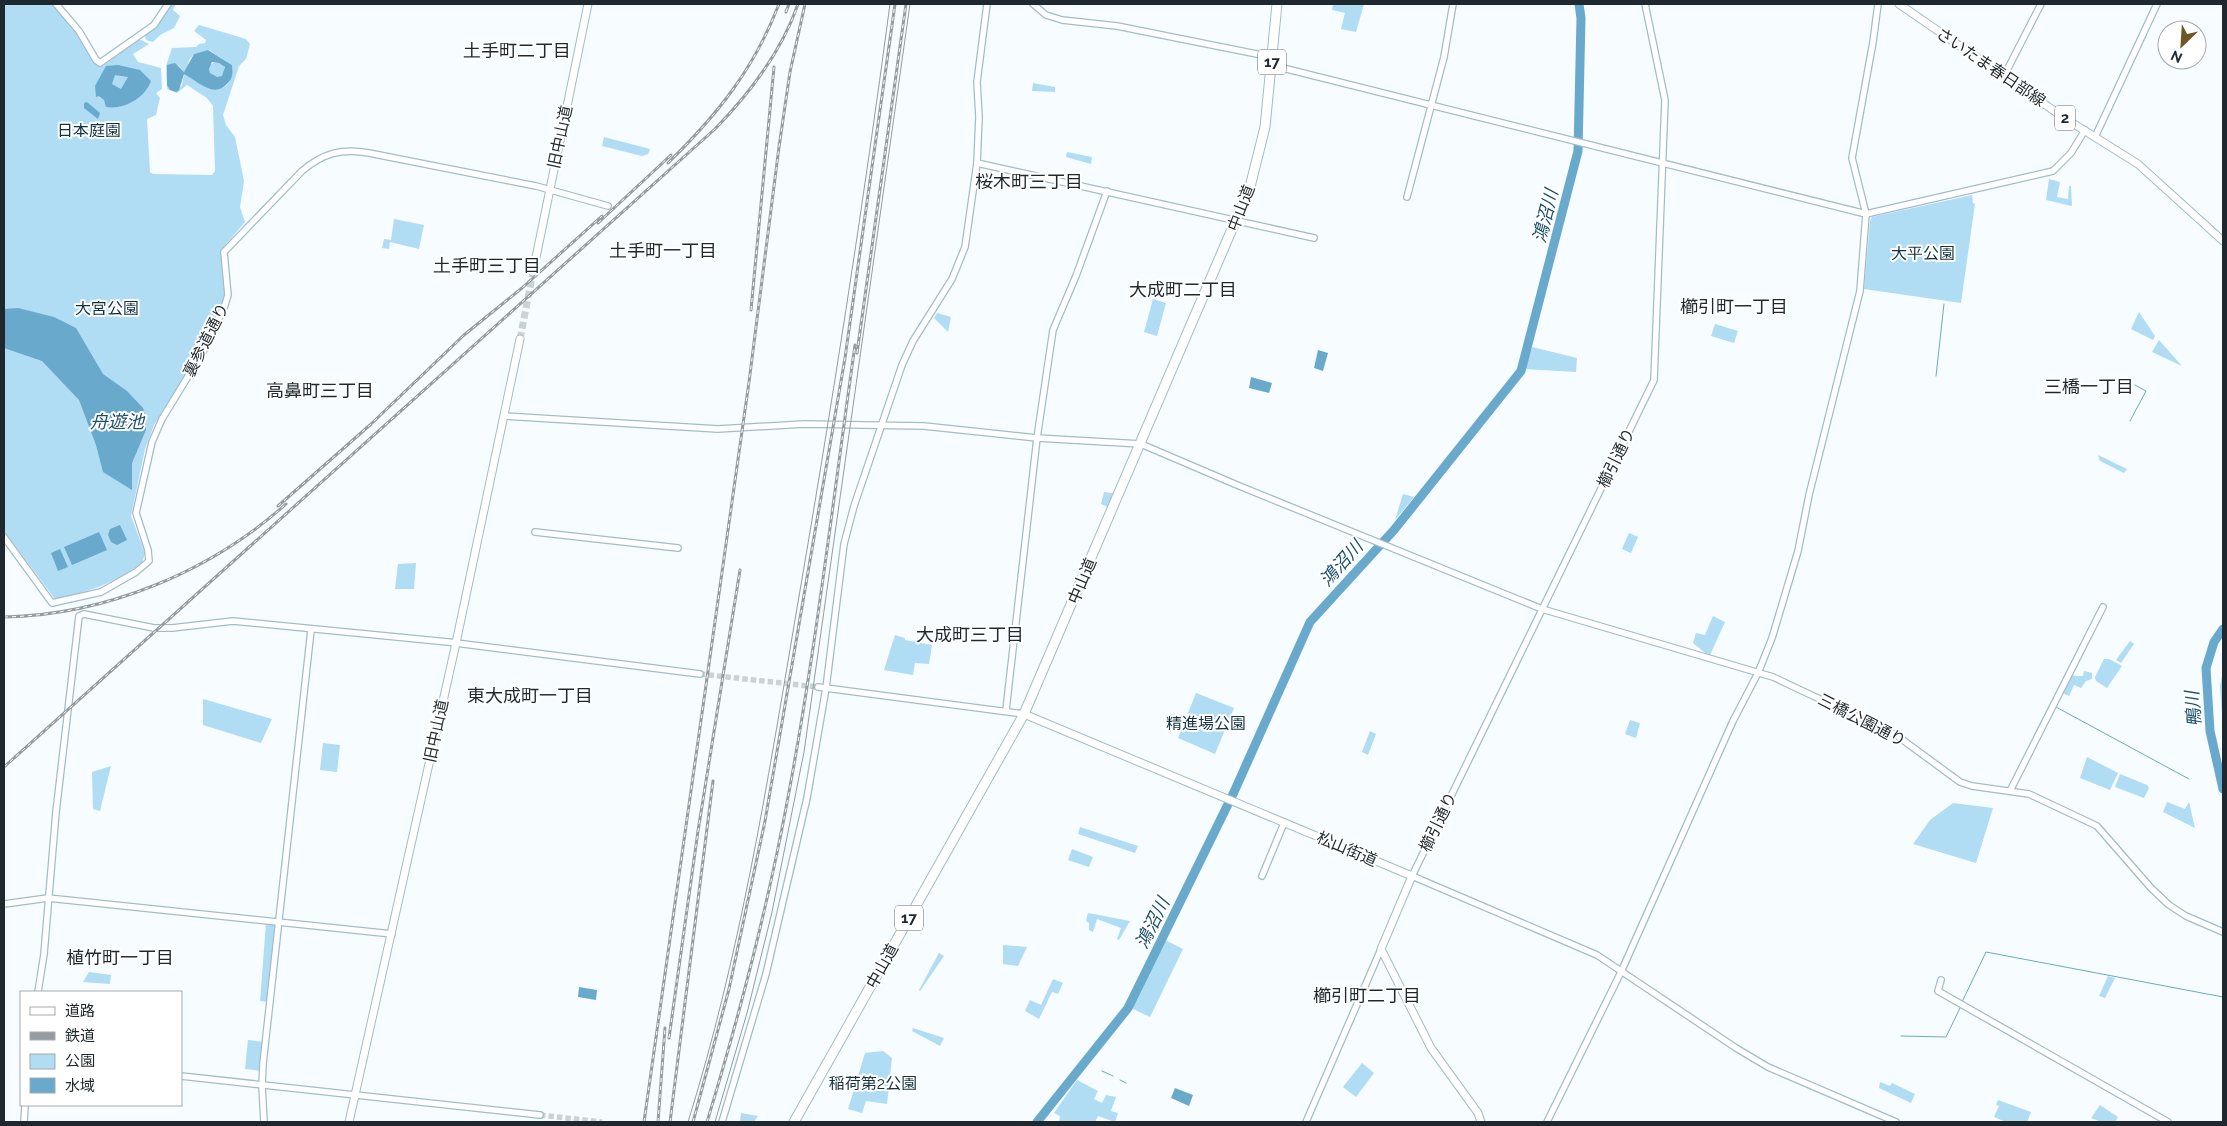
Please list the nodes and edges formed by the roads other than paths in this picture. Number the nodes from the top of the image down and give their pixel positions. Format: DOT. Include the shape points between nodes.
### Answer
graph roads {
  1 [pos="56,4"];
  2 [pos="168,4"];
  3 [pos="588,4"];
  4 [pos="987,4"];
  5 [pos="1033,4"];
  6 [pos="1277,4"];
  7 [pos="1453,4"];
  8 [pos="1645,4"];
  9 [pos="1878,4"];
  10 [pos="1899,4"];
  11 [pos="2041,4"];
  12 [pos="2157,4"];
  13 [pos="1272,61"];
  14 [pos="2004,76"];
  15 [pos="1432,105"];
  16 [pos="2084,130"];
  17 [pos="2095,137"];
  18 [pos="978,163"];
  19 [pos="1663,163"];
  20 [pos="546,189"];
  21 [pos="1107,191"];
  22 [pos="1407,197"];
  23 [pos="608,206"];
  24 [pos="1866,214"];
  25 [pos="1237,220"];
  26 [pos="1314,238"];
  27 [pos="2223,241"];
  28 [pos="533,272"];
  29 [pos="520,339"];
  30 [pos="504,416"];
  31 [pos="882,425"];
  32 [pos="1037,438"];
  33 [pos="1141,444"];
  34 [pos="535,532"];
  35 [pos="4,537"];
  36 [pos="678,548"];
  37 [pos="2103,607"];
  38 [pos="1542,609"];
  39 [pos="311,630"];
  40 [pos="456,643"];
  41 [pos="1758,673"];
  42 [pos="700,674"];
  43 [pos="818,687"];
  44 [pos="826,688"];
  45 [pos="1006,710"];
  46 [pos="1024,714"];
  47 [pos="2010,791"];
  48 [pos="1284,823"];
  49 [pos="1262,876"];
  50 [pos="1412,876"];
  51 [pos="48,898"];
  52 [pos="4,904"];
  53 [pos="280,923"];
  54 [pos="2223,932"];
  55 [pos="392,934"];
  56 [pos="1381,949"];
  57 [pos="1621,972"];
  58 [pos="1941,980"];
  59 [pos="38,991"];
  60 [pos="182,1076"];
  61 [pos="262,1086"];
  62 [pos="355,1096"];
  63 [pos="25,1106"];
  64 [pos="540,1115"];
  65 [pos="2165,1121"];
  66 [pos="24,1122"];
  67 [pos="264,1122"];
  68 [pos="349,1122"];
  69 [pos="722,1122"];
  70 [pos="794,1122"];
  71 [pos="1306,1122"];
  72 [pos="1481,1122"];
  73 [pos="1547,1122"];
  74 [pos="1896,1122"];
  1 -- 2 [label="street" via="100,63 154,25"];
  3 -- 20 [label="main road, 旧中山道"];
  4 -- 18 [label="street" via="977,82"];
  5 -- 13 [label="street" via="1046,15 1062,20 1117,26"];
  6 -- 13 [label="highway, 中山道 / 17"];
  7 -- 15 [label="street" via="1448,41"];
  8 -- 19 [label="street, 櫛引通り" via="1665,100"];
  9 -- 24 [label="street" via="1852,158"];
  10 -- 14 [label="main road, さいたま春日部線 / 2"];
  11 -- 14 [label="street"];
  12 -- 17 [label="street"];
  13 -- 15 [label="street"];
  13 -- 25 [label="highway, 中山道 / 17" via="1262,143"];
  14 -- 16 [label="main road, さいたま春日部線 / 2"];
  15 -- 19 [label="street"];
  15 -- 22 [label="street"];
  16 -- 17 [label="main road, さいたま春日部線 / 2"];
  16 -- 24 [label="street" via="2071,153 2053,171"];
  17 -- 27 [label="main road, さいたま春日部線 / 2" via="2138,164"];
  18 -- 21 [label="street"];
  18 -- 31 [label="street" via="963,255 909,349 893,386"];
  19 -- 24 [label="street"];
  19 -- 38 [label="street, 櫛引通り" via="1654,380"];
  20 -- 23 [label="street"];
  20 -- 28 [label="main road, 旧中山道"];
  20 -- 35 [label="street, 裏参道通り" via="353,150 334,152 316,160 224,252 228,295 225,306 152,442 136,513 149,556 146,565 101,592 52,603"];
  21 -- 25 [label="street"];
  21 -- 32 [label="street" via="1053,330"];
  24 -- 41 [label="street" via="1860,290 1798,551"];
  25 -- 26 [label="street"];
  25 -- 33 [label="highway, 中山道 / 17"];
  29 -- 30 [label="main road, 旧中山道"];
  30 -- 31 [label="street, 三橋公園通り" via="718,429 804,424"];
  30 -- 40 [label="main road, 旧中山道"];
  31 -- 32 [label="street, 三橋公園通り" via="924,426"];
  31 -- 44 [label="street" via="844,544"];
  32 -- 33 [label="street, 三橋公園通り"];
  32 -- 45 [label="street"];
  33 -- 38 [label="street, 三橋公園通り"];
  33 -- 46 [label="highway, 中山道 / 17"];
  34 -- 36 [label="street"];
  37 -- 47 [label="street"];
  38 -- 41 [label="street, 三橋公園通り"];
  38 -- 50 [label="street, 櫛引通り"];
  39 -- 40 [label="street"];
  39 -- 51 [label="street" via="233,621 154,628 84,614 78,616"];
  39 -- 53 [label="street"];
  40 -- 42 [label="street"];
  40 -- 55 [label="main road, 旧中山道"];
  41 -- 47 [label="street, 三橋公園通り" via="1838,706 1896,735 1960,782"];
  41 -- 57 [label="street" via="1733,721"];
  43 -- 44 [label="street"];
  44 -- 45 [label="street"];
  44 -- 69 [label="street" via="790,877 766,974"];
  45 -- 46 [label="street"];
  46 -- 48 [label="main road, 松山街道"];
  46 -- 70 [label="highway, 中山道 / 17"];
  47 -- 54 [label="street, 三橋公園通り" via="2037,797 2097,826 2169,905"];
  48 -- 49 [label="street"];
  48 -- 50 [label="main road, 松山街道"];
  50 -- 56 [label="main road"];
  50 -- 57 [label="street" via="1597,955"];
  51 -- 52 [label="street"];
  51 -- 53 [label="street"];
  51 -- 59 [label="street"];
  53 -- 55 [label="street"];
  53 -- 61 [label="street"];
  55 -- 62 [label="main road, 旧中山道"];
  56 -- 71 [label="street"];
  56 -- 72 [label="main road" via="1430,1048"];
  57 -- 73 [label="street"];
  57 -- 74 [label="street" via="1768,1067"];
  58 -- 65 [label="street" via="1938,991"];
  60 -- 61 [label="street"];
  61 -- 62 [label="street"];
  61 -- 67 [label="street"];
  62 -- 64 [label="street"];
  62 -- 68 [label="main road, 旧中山道"];
  63 -- 66 [label="street"];
}
